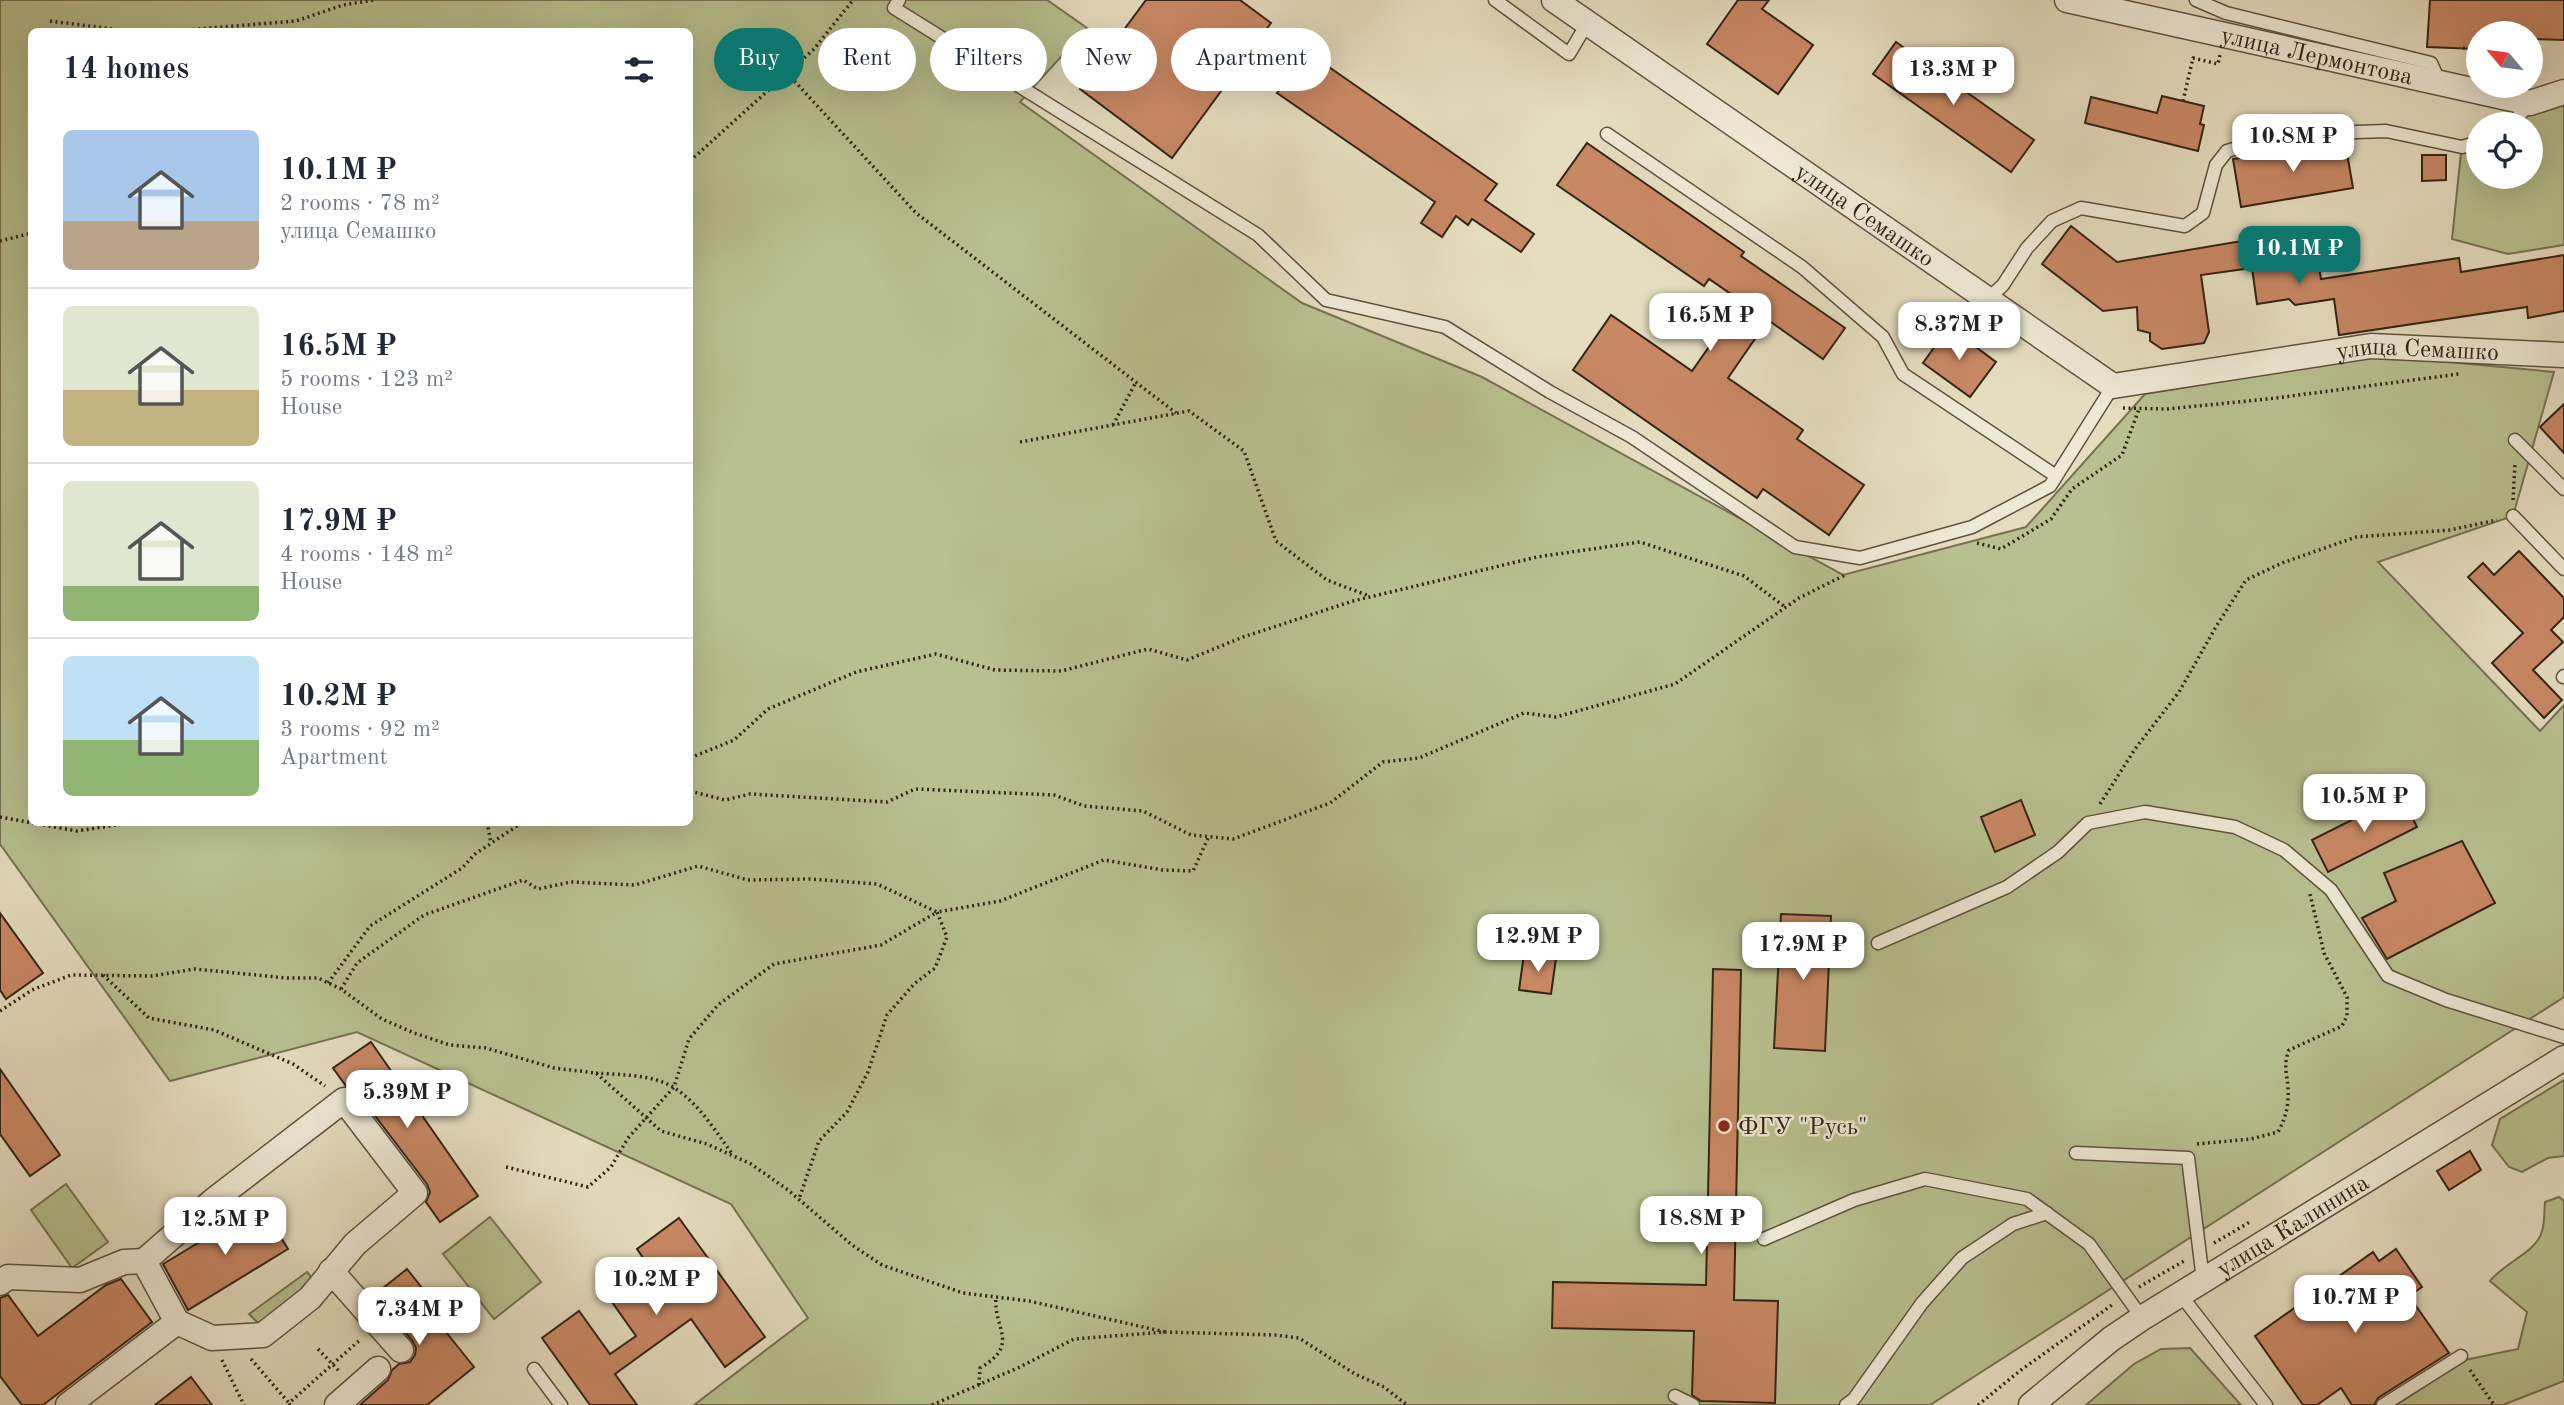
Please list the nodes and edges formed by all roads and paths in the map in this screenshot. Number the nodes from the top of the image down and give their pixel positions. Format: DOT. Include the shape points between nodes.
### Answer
graph roads {
  1 [pos="374,0"];
  2 [pos="853,0"];
  3 [pos="899,0"];
  4 [pos="1495,0"];
  5 [pos="1554,0"];
  6 [pos="2067,0"];
  7 [pos="2196,0"];
  8 [pos="50,21"];
  9 [pos="1588,22"];
  10 [pos="105,28"];
  11 [pos="209,28"];
  12 [pos="2463,48"];
  13 [pos="2466,49"];
  14 [pos="804,58"];
  15 [pos="2190,68"];
  16 [pos="2440,83"];
  17 [pos="767,91"];
  18 [pos="804,91"];
  19 [pos="2564,92"];
  20 [pos="2183,101"];
  21 [pos="2530,103"];
  22 [pos="2522,112"];
  23 [pos="1607,134"];
  24 [pos="2466,146"];
  25 [pos="693,158"];
  26 [pos="28,234"];
  27 [pos="0,241"];
  28 [pos="1988,299"];
  29 [pos="2564,355"];
  30 [pos="2459,374"];
  31 [pos="1136,382"];
  32 [pos="2108,395"];
  33 [pos="2139,409"];
  34 [pos="1176,413"];
  35 [pos="1113,425"];
  36 [pos="2515,440"];
  37 [pos="1020,442"];
  38 [pos="2056,476"];
  39 [pos="2564,489"];
  40 [pos="2513,516"];
  41 [pos="1971,541"];
  42 [pos="2564,569"];
  43 [pos="1856,572"];
  44 [pos="1371,597"];
  45 [pos="1786,607"];
  46 [pos="693,757"];
  47 [pos="693,792"];
  48 [pos="0,817"];
  49 [pos="28,822"];
  50 [pos="2088,823"];
  51 [pos="50,826"];
  52 [pos="109,826"];
  53 [pos="488,826"];
  54 [pos="517,826"];
  55 [pos="1209,836"];
  56 [pos="491,843"];
  57 [pos="2302,865"];
  58 [pos="937,912"];
  59 [pos="1878,943"];
  60 [pos="103,975"];
  61 [pos="328,983"];
  62 [pos="341,989"];
  63 [pos="0,1012"];
  64 [pos="2564,1037"];
  65 [pos="2564,1058"];
  66 [pos="596,1073"];
  67 [pos="674,1087"];
  68 [pos="344,1100"];
  69 [pos="646,1119"];
  70 [pos="2076,1153"];
  71 [pos="734,1157"];
  72 [pos="2188,1158"];
  73 [pos="506,1167"];
  74 [pos="799,1199"];
  75 [pos="2046,1213"];
  76 [pos="1764,1239"];
  77 [pos="144,1261"];
  78 [pos="331,1271"];
  79 [pos="2203,1280"];
  80 [pos="0,1283"];
  81 [pos="2180,1294"];
  82 [pos="996,1297"];
  83 [pos="2142,1318"];
  84 [pos="177,1322"];
  85 [pos="378,1324"];
  86 [pos="1165,1332"];
  87 [pos="222,1338"];
  88 [pos="318,1349"];
  89 [pos="401,1350"];
  90 [pos="2461,1356"];
  91 [pos="332,1365"];
  92 [pos="378,1369"];
  93 [pos="534,1369"];
  94 [pos="347,1381"];
  95 [pos="979,1385"];
  96 [pos="1675,1396"];
  97 [pos="289,1404"];
  98 [pos="68,1405"];
  99 [pos="244,1405"];
  100 [pos="337,1405"];
  101 [pos="561,1405"];
  102 [pos="932,1405"];
  103 [pos="1407,1405"];
  104 [pos="1693,1405"];
  105 [pos="1846,1405"];
  106 [pos="2031,1405"];
  107 [pos="2266,1405"];
  108 [pos="2383,1405"];
  109 [pos="2494,1405"];
  1 -- 11 [label="path" via="296,21"];
  2 -- 14 [label="path"];
  3 -- 38 [label="lane" via="894,8 1258,234 1326,300 1445,327 1632,437 1796,547 1860,558 1972,527 2050,486"];
  4 -- 9 [label="lane" via="1569,54"];
  5 -- 9 [label="street, улица Семашко"];
  6 -- 16 [label="street, улица Лермонтова"];
  7 -- 16 [label="lane" via="2226,13 2431,63"];
  8 -- 10 [label="path"];
  9 -- 28 [label="street, улица Семашко"];
  12 -- 13 [label="path"];
  15 -- 20 [label="path"];
  16 -- 21 [label="street, улица Лермонтова"];
  17 -- 25 [label="path"];
  18 -- 31 [label="path" via="916,213"];
  19 -- 21 [label="street"];
  21 -- 22 [label="lane"];
  23 -- 38 [label="lane" via="1802,267 1883,337 1903,374"];
  24 -- 28 [label="lane" via="2386,131 2339,132 2261,141 2227,151 2216,165 2203,213 2185,226 2081,208 2052,221"];
  26 -- 27 [label="path"];
  28 -- 32 [label="street, улица Семашко"];
  29 -- 32 [label="street, улица Семашко" via="2371,346"];
  30 -- 33 [label="path" via="2268,400"];
  31 -- 34 [label="path"];
  31 -- 35 [label="path"];
  32 -- 33 [label="path" via="2126,409"];
  32 -- 38 [label="lane"];
  33 -- 41 [label="path" via="2122,455 2072,489 2051,519 2001,549"];
  34 -- 35 [label="path"];
  34 -- 44 [label="path" via="1189,411 1244,451 1276,541 1327,580"];
  35 -- 37 [label="path"];
  36 -- 39 [label="lane"];
  36 -- 40 [label="path"];
  40 -- 42 [label="lane"];
  40 -- 50 [label="path" via="2450,530 2356,537 2246,580 2179,692 2135,749"];
  43 -- 45 [label="path"];
  44 -- 45 [label="path" via="1537,557 1640,542 1744,576"];
  44 -- 46 [label="path" via="1243,637 1187,660 1148,649 1060,671 995,670 936,654 856,672 768,709 734,740"];
  45 -- 55 [label="path" via="1675,684 1556,717 1524,713 1419,758 1383,762 1330,803 1233,839"];
  47 -- 55 [label="path" via="725,800 750,794 887,802 915,789 1055,795 1084,806 1143,811 1191,835"];
  48 -- 49 [label="path"];
  50 -- 57 [label="lane" via="2145,812 2235,827 2284,850"];
  50 -- 59 [label="lane" via="2058,852 2007,887"];
  51 -- 52 [label="path" via="77,831"];
  53 -- 56 [label="path"];
  54 -- 56 [label="path"];
  55 -- 58 [label="path" via="1192,871 1104,860 1000,901"];
  56 -- 61 [label="path" via="462,868 370,926"];
  57 -- 64 [label="lane" via="2331,890 2388,976 2446,1000"];
  57 -- 72 [label="path" via="2324,953 2347,997 2347,1016 2342,1026 2289,1050 2284,1063 2287,1115 2278,1132 2192,1144"];
  58 -- 62 [label="path" via="877,884 748,880 698,866 635,885 571,882 538,889 523,880 424,915 357,963"];
  58 -- 67 [label="path" via="881,945 774,964 718,1005 689,1039"];
  58 -- 74 [label="path" via="947,937 935,968 887,1015 868,1072 846,1112 819,1140"];
  60 -- 61 [label="path" via="152,976 195,969 318,978"];
  60 -- 63 [label="path" via="71,975 32,990"];
  60 -- 68 [label="path" via="149,1018 214,1030 293,1064"];
  61 -- 62 [label="path"];
  62 -- 66 [label="path" via="382,1019 450,1045 486,1048 554,1068"];
  65 -- 79 [label="street, улица Калинина"];
  66 -- 67 [label="path" via="641,1076"];
  66 -- 69 [label="path"];
  67 -- 69 [label="path"];
  67 -- 71 [label="path" via="698,1108"];
  68 -- 77 [label="street" via="214,1200"];
  68 -- 78 [label="street" via="415,1193"];
  69 -- 71 [label="path" via="661,1131"];
  69 -- 73 [label="path" via="611,1167 588,1187"];
  70 -- 72 [label="lane"];
  71 -- 74 [label="path"];
  72 -- 79 [label="lane"];
  74 -- 82 [label="path" via="882,1265 963,1293"];
  75 -- 76 [label="lane" via="2027,1199 1925,1179 1854,1200"];
  75 -- 83 [label="lane" via="2089,1244"];
  75 -- 105 [label="lane" via="2013,1224 1962,1258 1922,1303"];
  77 -- 80 [label="street" via="124,1262 80,1280 8,1277"];
  77 -- 84 [label="street"];
  78 -- 85 [label="street"];
  78 -- 87 [label="street" via="310,1298 263,1335"];
  79 -- 81 [label="street, улица Калинина"];
  81 -- 83 [label="street, улица Калинина"];
  81 -- 107 [label="lane"];
  82 -- 86 [label="path"];
  82 -- 95 [label="path" via="1003,1341 996,1359 980,1368"];
  83 -- 106 [label="street, улица Калинина"];
  84 -- 87 [label="street"];
  84 -- 98 [label="street"];
  85 -- 89 [label="street"];
  85 -- 91 [label="path"];
  86 -- 95 [label="path" via="1074,1339"];
  86 -- 103 [label="path" via="1299,1338"];
  87 -- 97 [label="path"];
  87 -- 99 [label="path"];
  88 -- 91 [label="path"];
  90 -- 108 [label="lane"];
  90 -- 109 [label="path"];
  91 -- 94 [label="path"];
  91 -- 97 [label="path"];
  92 -- 100 [label="street"];
  93 -- 101 [label="lane"];
  95 -- 102 [label="path"];
  96 -- 104 [label="lane"];
}
